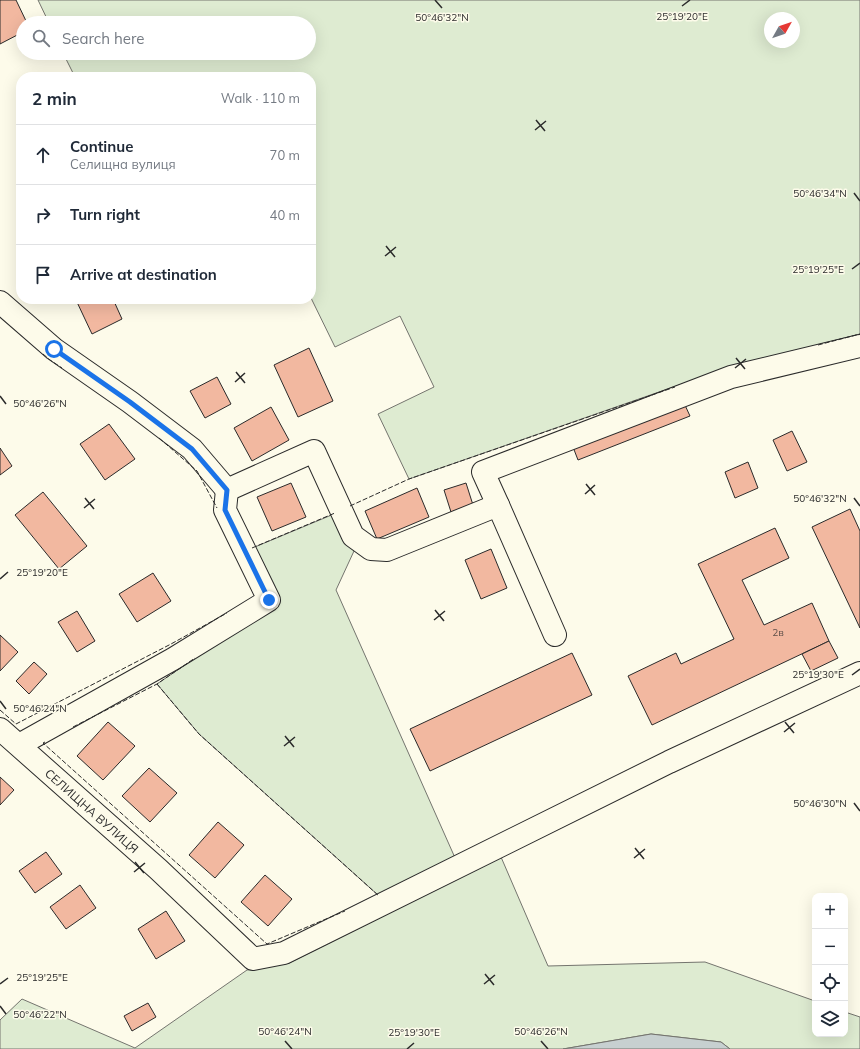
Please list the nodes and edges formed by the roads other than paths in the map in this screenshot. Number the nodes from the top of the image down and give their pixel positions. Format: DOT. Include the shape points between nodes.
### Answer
graph roads {
  1 [pos="0,302"];
  2 [pos="860,346"];
  3 [pos="227,490"];
  4 [pos="498,505"];
  5 [pos="554,635"];
  6 [pos="860,673"];
  7 [pos="0,729"];
  8 [pos="19,745"];
  1 -- 3 [label="street" via="54,349 192,449"];
  2 -- 4 [label="street" via="730,377 483,472"];
  3 -- 4 [label="street" via="314,451 353,536 371,549 387,550"];
  3 -- 8 [label="street" via="225,510 269,600 173,659"];
  4 -- 5 [label="street"];
  6 -- 8 [label="street, СЕЛИЩНА ВУЛИЦЯ" via="669,762 284,953 253,959 158,869"];
  7 -- 8 [label="street, СЕЛИЩНА ВУЛИЦЯ"];
}
